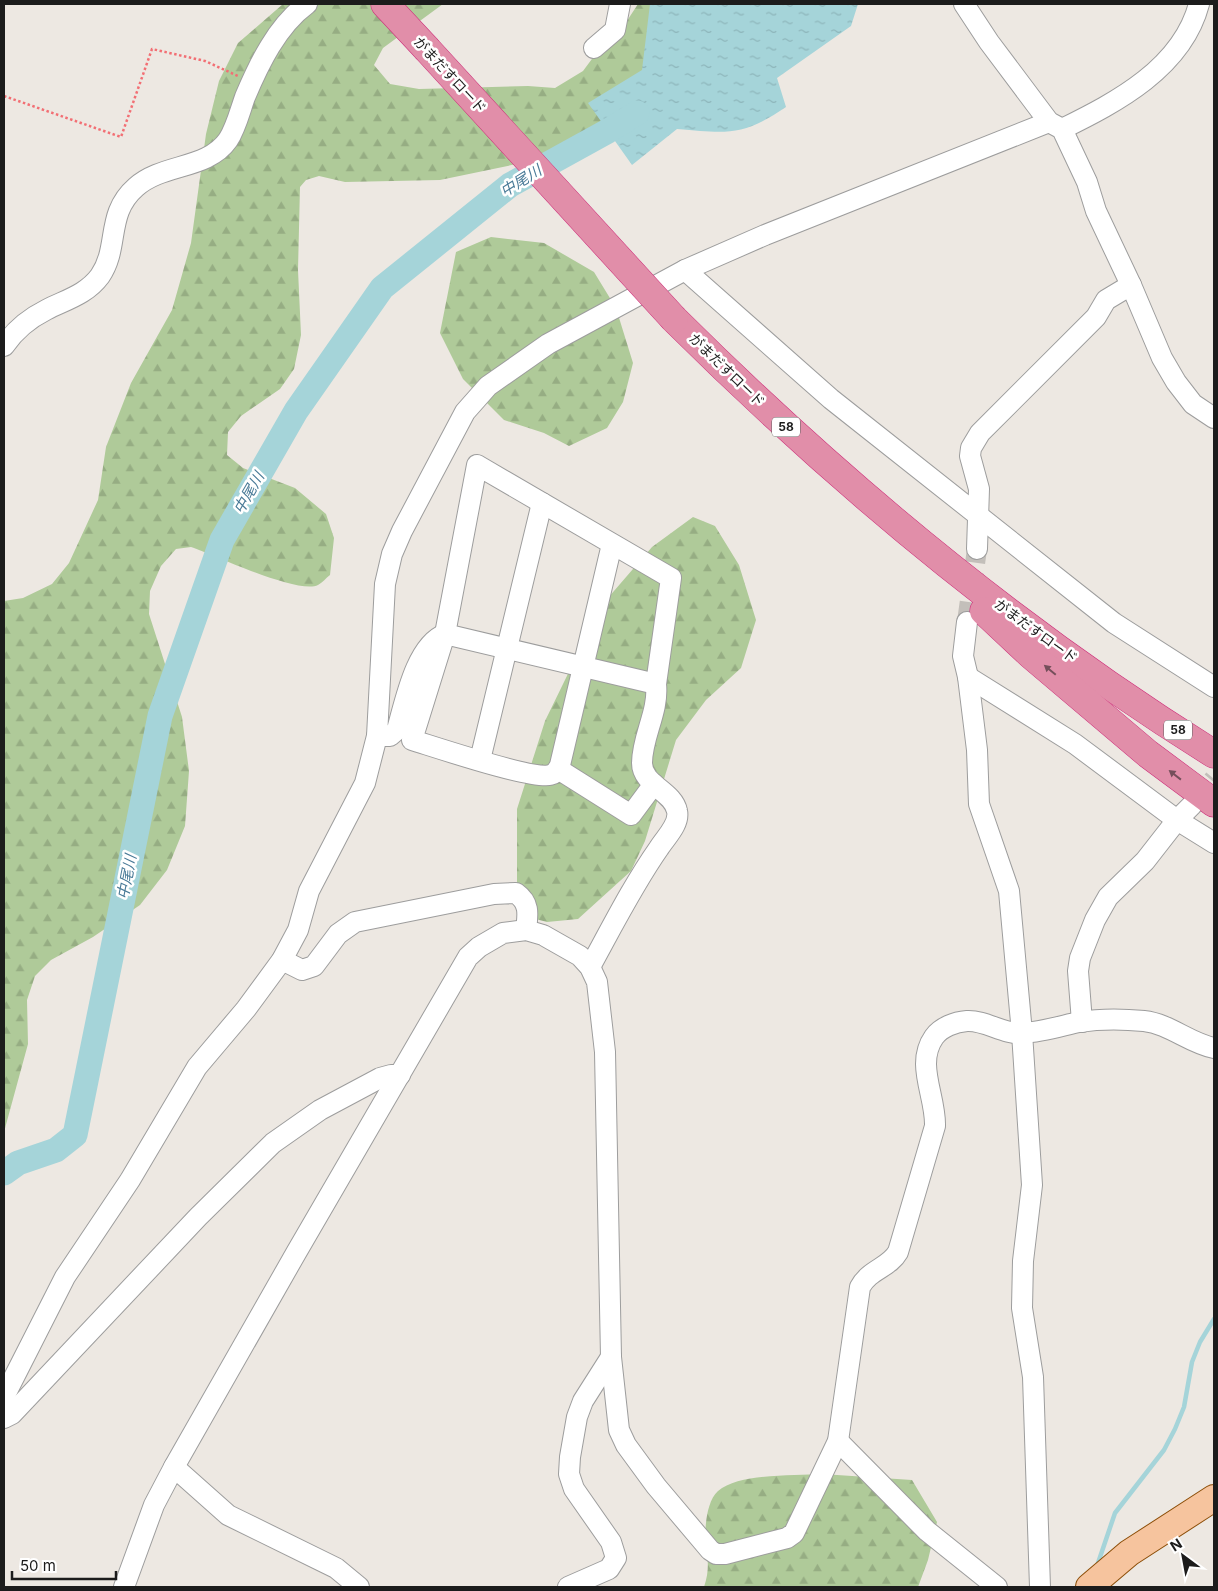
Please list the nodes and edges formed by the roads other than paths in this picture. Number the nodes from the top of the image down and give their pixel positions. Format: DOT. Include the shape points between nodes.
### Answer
graph roads {
  1 [pos="385,4"];
  2 [pos="620,4"];
  3 [pos="966,4"];
  4 [pos="1199,4"];
  5 [pos="297,6"];
  6 [pos="594,48"];
  7 [pos="1056,126"];
  8 [pos="685,270"];
  9 [pos="1131,284"];
  10 [pos="4,346"];
  11 [pos="1214,418"];
  12 [pos="542,503"];
  13 [pos="979,515"];
  14 [pos="904,530"];
  15 [pos="612,544"];
  16 [pos="977,549"];
  17 [pos="967,622"];
  18 [pos="445,634"];
  19 [pos="507,648"];
  20 [pos="583,666"];
  21 [pos="968,677"];
  22 [pos="656,684"];
  23 [pos="1214,687"];
  24 [pos="1143,706"];
  25 [pos="377,736"];
  26 [pos="1214,743"];
  27 [pos="1214,754"];
  28 [pos="480,760"];
  29 [pos="558,769"];
  30 [pos="654,784"];
  31 [pos="1203,804"];
  32 [pos="1177,820"];
  33 [pos="1214,843"];
  34 [pos="526,930"];
  35 [pos="282,960"];
  36 [pos="590,967"];
  37 [pos="1082,1022"];
  38 [pos="1022,1033"];
  39 [pos="1214,1048"];
  40 [pos="400,1075"];
  41 [pos="611,1357"];
  42 [pos="4,1397"];
  43 [pos="4,1418"];
  44 [pos="838,1441"];
  45 [pos="174,1467"];
  46 [pos="1214,1498"];
  47 [pos="1094,1582"];
  48 [pos="124,1587"];
  49 [pos="357,1587"];
  50 [pos="568,1587"];
  51 [pos="997,1587"];
  52 [pos="1040,1587"];
  1 -- 14 [label="highway, がまだすロード / 58, bridge" via="674,319 757,400"];
  2 -- 6 [label="street" via="615,30"];
  3 -- 7 [label="street" via="988,42"];
  4 -- 7 [label="street" via="1194,22 1161,68 1093,114"];
  5 -- 10 [label="street" via="252,81 230,138 221,149 208,158 166,171 138,185 120,204 106,264 100,276 75,298 29,320 12,334"];
  7 -- 8 [label="street" via="765,235"];
  7 -- 9 [label="street" via="1087,182 1096,211"];
  8 -- 13 [label="street" via="830,399"];
  8 -- 25 [label="street" via="540,349 488,386 466,412 392,554 385,584"];
  9 -- 11 [label="street" via="1162,358 1176,382 1193,404"];
  9 -- 13 [label="street" via="1106,300 1096,317 980,433 970,456 979,489"];
  12 -- 15 [label="street"];
  12 -- 18 [label="street" via="477,465"];
  12 -- 19 [label="street"];
  13 -- 16 [label="street"];
  13 -- 23 [label="street" via="1114,623"];
  14 -- 24 [label="highway, がまだすロード / 58" via="1034,630"];
  31 -- 14 [label="highway, one-way" via="994,622"];
  15 -- 20 [label="street"];
  15 -- 22 [label="street" via="672,578"];
  17 -- 21 [label="street" via="963,646"];
  18 -- 19 [label="street"];
  18 -- 25 [label="street" via="433,640 415,670 397,730 390,736"];
  18 -- 28 [label="street" via="412,740"];
  19 -- 20 [label="street"];
  19 -- 28 [label="street"];
  20 -- 22 [label="street"];
  20 -- 29 [label="street"];
  21 -- 32 [label="street" via="1075,744"];
  21 -- 38 [label="street" via="977,750 979,804 1010,897"];
  22 -- 30 [label="street" via="657,698 642,764"];
  24 -- 26 [label="highway"];
  24 -- 27 [label="highway, がまだすロード / 58"];
  25 -- 35 [label="street" via="364,783 309,891 298,930"];
  28 -- 29 [label="street" via="547,776"];
  29 -- 30 [label="street" via="631,815"];
  30 -- 36 [label="street" via="673,803 678,817 645,868"];
  31 -- 32 [label="street"];
  32 -- 33 [label="street"];
  32 -- 37 [label="street" via="1145,860 1108,897 1088,935 1078,971"];
  34 -- 35 [label="street" via="528,907 525,901 516,893 494,894 355,922 338,934 320,960 308,970"];
  34 -- 36 [label="street" via="558,942 580,956"];
  34 -- 40 [label="street" via="502,933 468,957"];
  35 -- 42 [label="street" via="197,1067 130,1180 65,1277"];
  36 -- 41 [label="street" via="597,982 604,1052"];
  37 -- 38 [label="street"];
  37 -- 39 [label="street" via="1143,1020 1162,1024"];
  38 -- 44 [label="street" via="970,1021 957,1022 945,1027 928,1048 926,1073 936,1109 935,1126 898,1252 889,1262 871,1272 860,1287"];
  38 -- 52 [label="street" via="1032,1186 1023,1260 1022,1308 1033,1377"];
  40 -- 43 [label="street" via="380,1078 320,1110 274,1143 198,1217 12,1414"];
  40 -- 45 [label="street"];
  41 -- 44 [label="street" via="619,1430 626,1445 716,1554 787,1538 794,1533"];
  41 -- 50 [label="street" via="583,1401 577,1417 569,1474 574,1489 611,1542 616,1558 609,1569"];
  44 -- 51 [label="street" via="926,1531"];
  45 -- 48 [label="street" via="154,1505"];
  45 -- 49 [label="street" via="228,1515 336,1568"];
  46 -- 47 [label="main road" via="1129,1553"];
}
